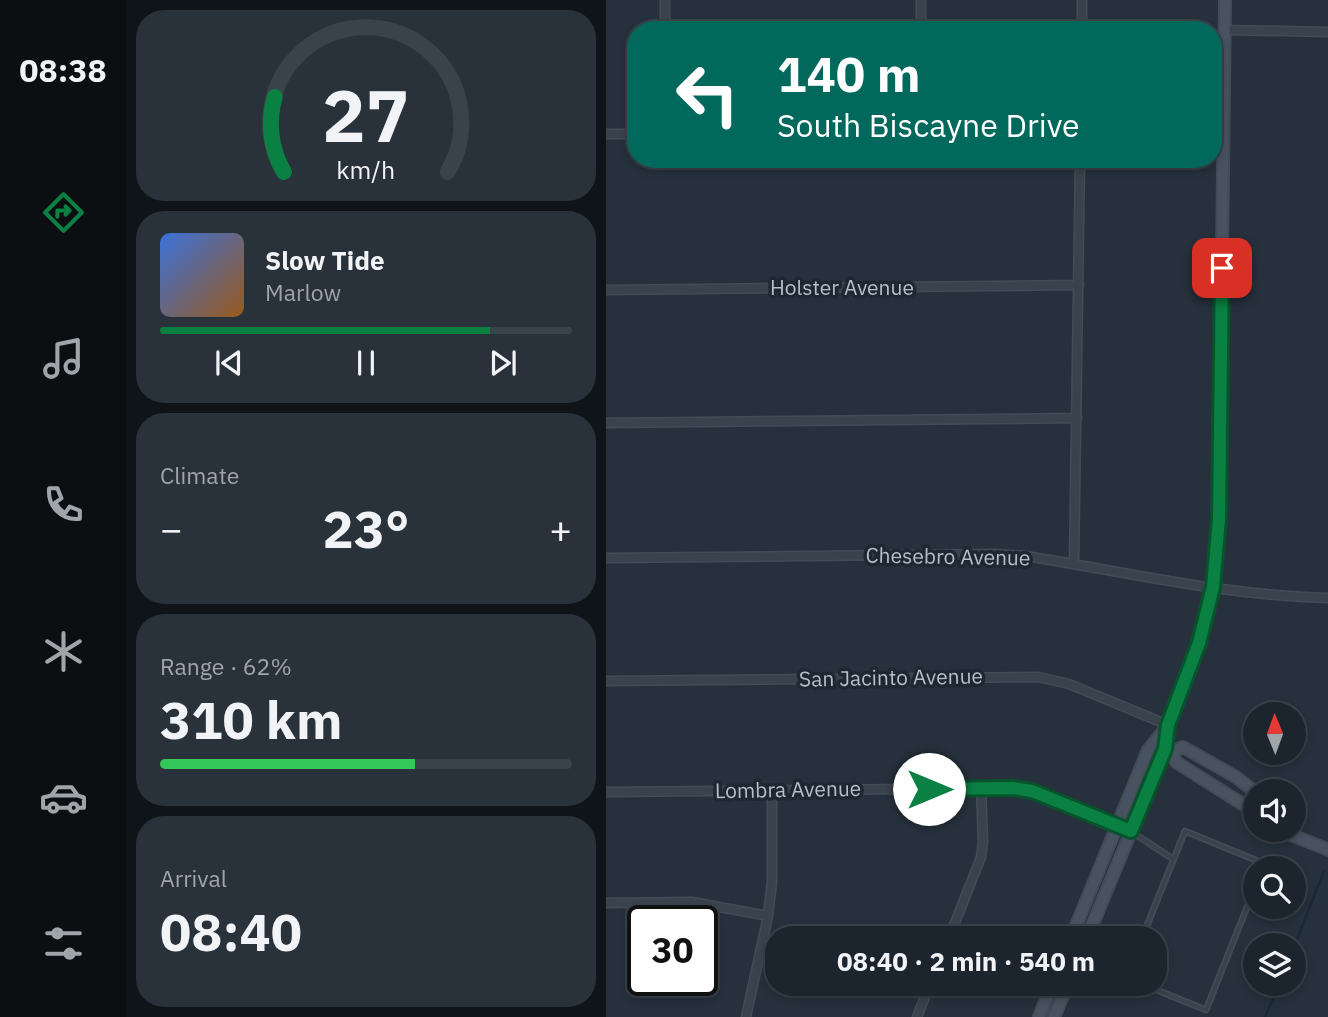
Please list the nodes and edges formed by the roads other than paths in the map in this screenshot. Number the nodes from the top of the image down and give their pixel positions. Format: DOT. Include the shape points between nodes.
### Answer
graph roads {
  1 [pos="665,0"];
  2 [pos="921,0"];
  3 [pos="1082,0"];
  4 [pos="1225,0"];
  5 [pos="665,21"];
  6 [pos="921,21"];
  7 [pos="1082,21"];
  8 [pos="1225,30"];
  9 [pos="1329,32"];
  10 [pos="606,134"];
  11 [pos="627,134"];
  12 [pos="1080,168"];
  13 [pos="1079,285"];
  14 [pos="606,290"];
  15 [pos="1077,418"];
  16 [pos="606,423"];
  17 [pos="606,558"];
  18 [pos="1074,564"];
  19 [pos="1213,587"];
  20 [pos="1329,598"];
  21 [pos="606,681"];
  22 [pos="1168,725"];
  23 [pos="1153,744"];
  24 [pos="1168,751"];
  25 [pos="1243,783"];
  26 [pos="981,788"];
  27 [pos="772,790"];
  28 [pos="606,792"];
  29 [pos="1243,804"];
  30 [pos="1118,825"];
  31 [pos="1131,831"];
  32 [pos="1306,837"];
  33 [pos="1329,850"];
  34 [pos="1246,856"];
  35 [pos="1174,859"];
  36 [pos="606,903"];
  37 [pos="768,916"];
  38 [pos="1243,917"];
  39 [pos="954,926"];
  40 [pos="1076,926"];
  41 [pos="1092,926"];
  42 [pos="1147,926"];
  43 [pos="1167,994"];
  44 [pos="925,996"];
  45 [pos="1047,996"];
  46 [pos="1063,996"];
  47 [pos="746,1017"];
  48 [pos="917,1017"];
  49 [pos="1039,1017"];
  50 [pos="1054,1017"];
  1 -- 5 [label="street"];
  2 -- 6 [label="street"];
  3 -- 7 [label="street"];
  4 -- 8 [label="street"];
  8 -- 9 [label="street"];
  8 -- 19 [label="street" via="1219,519"];
  10 -- 11 [label="street"];
  12 -- 13 [label="street"];
  13 -- 14 [label="street, Holster Avenue"];
  13 -- 15 [label="street"];
  15 -- 16 [label="street"];
  15 -- 18 [label="street"];
  17 -- 18 [label="street, Chesebro Avenue" via="995,554"];
  18 -- 19 [label="street, Chesebro Avenue"];
  19 -- 20 [label="street, Chesebro Avenue" via="1280,597"];
  19 -- 22 [label="street" via="1199,643"];
  21 -- 22 [label="street, San Jacinto Avenue" via="1038,677 1069,684"];
  22 -- 23 [label="street"];
  22 -- 24 [label="street"];
  23 -- 24 [label="street"];
  23 -- 30 [label="street"];
  24 -- 25 [label="street" via="1183,747"];
  24 -- 29 [label="street" via="1176,762"];
  24 -- 31 [label="street"];
  26 -- 27 [label="street, Lombra Avenue"];
  26 -- 30 [label="street, Lombra Avenue" via="1032,791"];
  26 -- 39 [label="street" via="981,857"];
  27 -- 28 [label="street, Lombra Avenue"];
  27 -- 37 [label="street"];
  30 -- 31 [label="street, Lombra Avenue"];
  30 -- 40 [label="street"];
  31 -- 35 [label="lane"];
  31 -- 41 [label="street"];
  32 -- 33 [label="street"];
  34 -- 35 [label="lane" via="1185,831"];
  35 -- 42 [label="lane"];
  36 -- 37 [label="street" via="708,904"];
  37 -- 47 [label="street"];
  38 -- 43 [label="lane" via="1206,1010"];
  44 -- 48 [label="street"];
  45 -- 49 [label="street"];
  46 -- 50 [label="street"];
}
